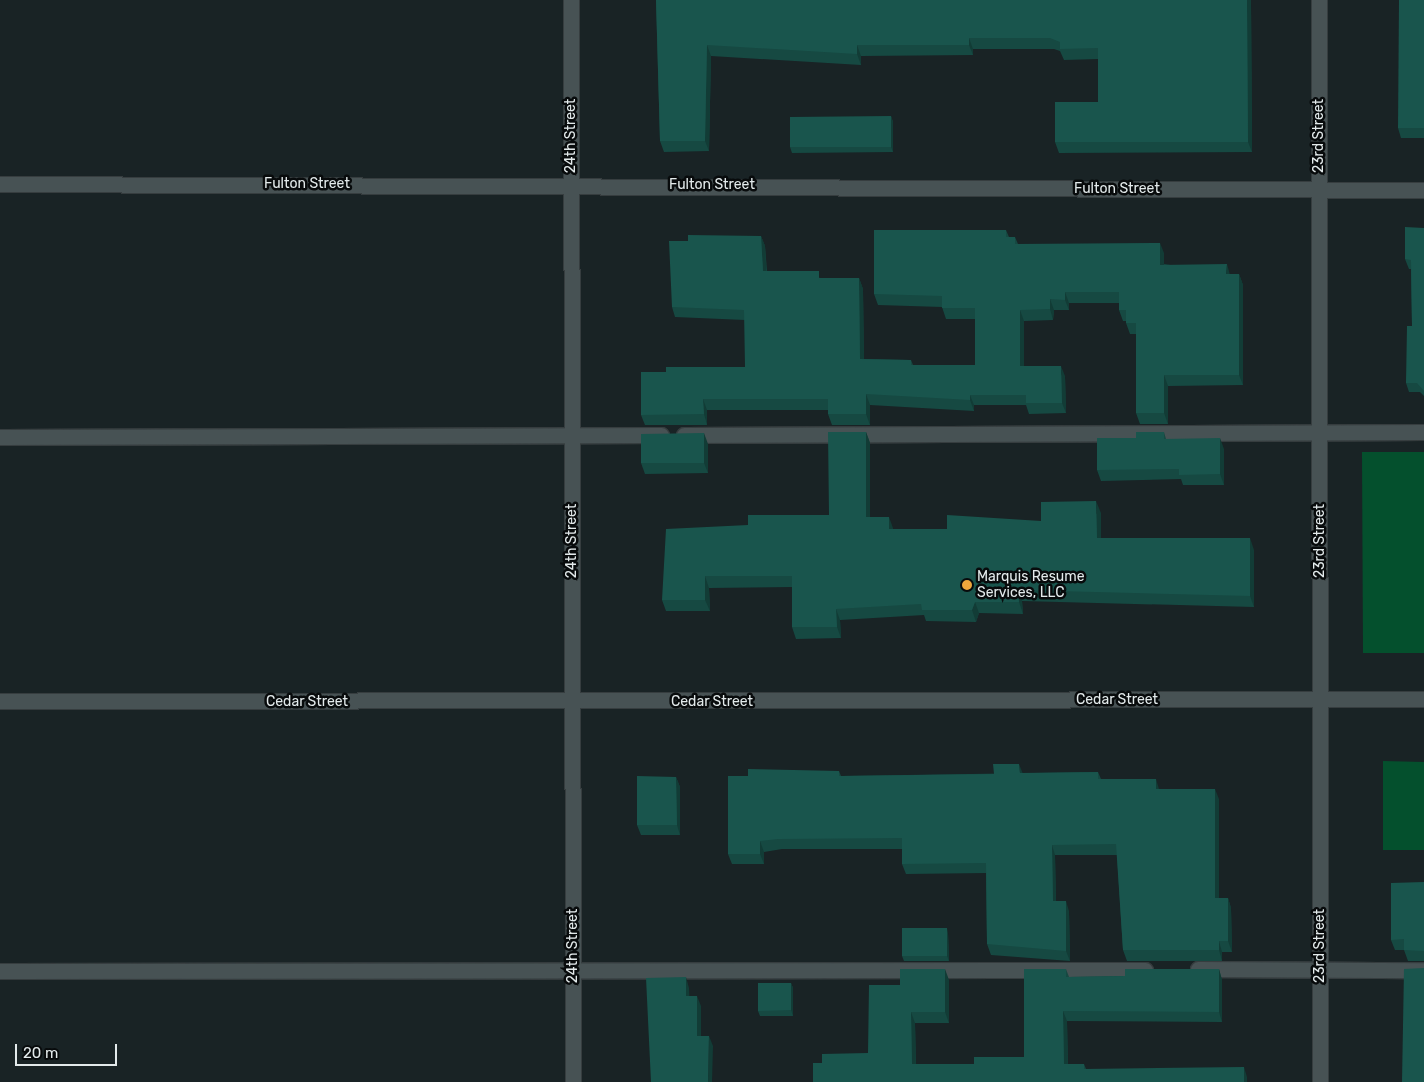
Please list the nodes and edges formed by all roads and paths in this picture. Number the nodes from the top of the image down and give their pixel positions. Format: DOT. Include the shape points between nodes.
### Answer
graph roads {
  1 [pos="571,0"];
  2 [pos="1319,0"];
  3 [pos="0,184"];
  4 [pos="571,184"];
  5 [pos="1424,190"];
  6 [pos="1319,191"];
  7 [pos="1320,432"];
  8 [pos="1424,432"];
  9 [pos="572,435"];
  10 [pos="0,437"];
  11 [pos="1320,698"];
  12 [pos="1424,699"];
  13 [pos="0,701"];
  14 [pos="572,703"];
  15 [pos="1320,969"];
  16 [pos="573,970"];
  17 [pos="1161,970"];
  18 [pos="1181,970"];
  19 [pos="1424,970"];
  20 [pos="0,971"];
  21 [pos="573,1082"];
  22 [pos="1320,1082"];
  1 -- 4 [label="street, 24th Street"];
  2 -- 6 [label="street, 23rd Street"];
  3 -- 4 [label="street, Fulton Street"];
  4 -- 6 [label="street, Fulton Street"];
  4 -- 9 [label="street, 24th Street"];
  5 -- 6 [label="street, Fulton Street"];
  6 -- 7 [label="street, 23rd Street"];
  7 -- 8 [label="street"];
  7 -- 9 [label="street"];
  7 -- 11 [label="street, 23rd Street"];
  9 -- 10 [label="street"];
  9 -- 14 [label="street, 24th Street"];
  11 -- 12 [label="street, Cedar Street"];
  11 -- 14 [label="street, Cedar Street"];
  11 -- 15 [label="street, 23rd Street"];
  13 -- 14 [label="street, Cedar Street"];
  14 -- 16 [label="street, 24th Street"];
  15 -- 18 [label="street"];
  15 -- 19 [label="street"];
  15 -- 22 [label="street, 23rd Street"];
  16 -- 17 [label="street"];
  16 -- 20 [label="street"];
  16 -- 21 [label="street, 24th Street"];
}
